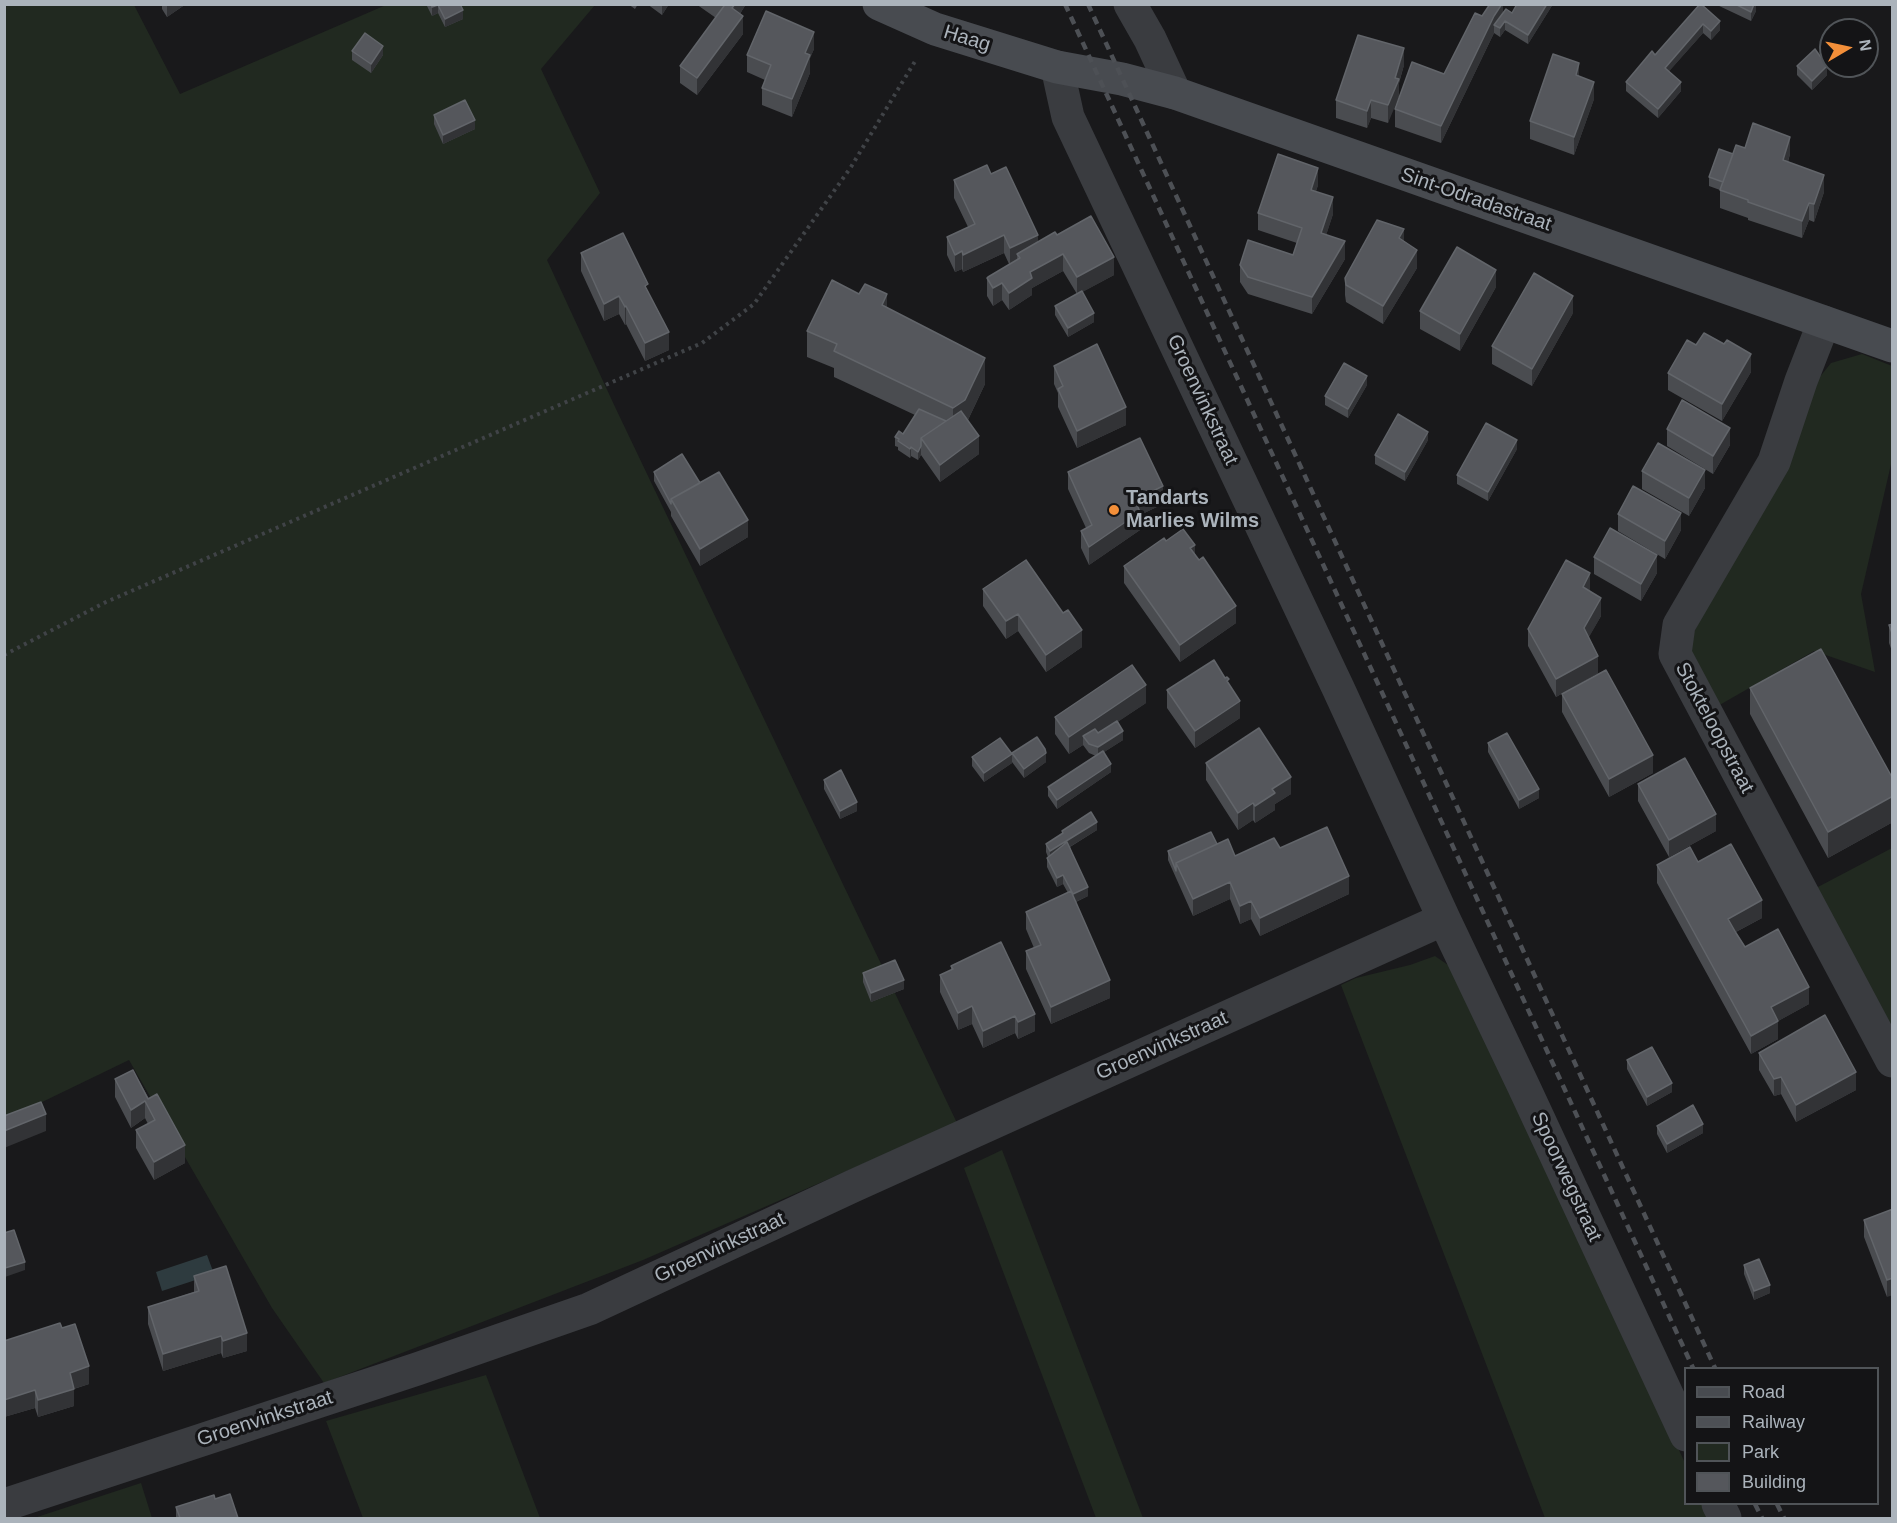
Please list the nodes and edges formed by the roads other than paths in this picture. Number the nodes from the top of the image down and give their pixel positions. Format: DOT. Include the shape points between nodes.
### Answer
graph roads {
  1 [pos="879,4"];
  2 [pos="1130,4"];
  3 [pos="1057,67"];
  4 [pos="1176,93"];
  5 [pos="1824,322"];
  6 [pos="1893,345"];
  7 [pos="1444,919"];
  8 [pos="1893,1061"];
  9 [pos="1684,1431"];
  10 [pos="4,1505"];
  1 -- 3 [label="street, Haag" via="935,29"];
  2 -- 4 [label="street"];
  3 -- 4 [label="street, Sint-Odradastraat"];
  3 -- 7 [label="street, Groenvinkstraat" via="1068,117"];
  4 -- 5 [label="street, Sint-Odradastraat"];
  5 -- 6 [label="street, Sint-Odradastraat"];
  5 -- 8 [label="street, Stokteloopstraat" via="1774,462 1679,625 1674,654"];
  7 -- 9 [label="street, Spoorwegstraat"];
  7 -- 10 [label="street, Groenvinkstraat" via="589,1308"];
}
